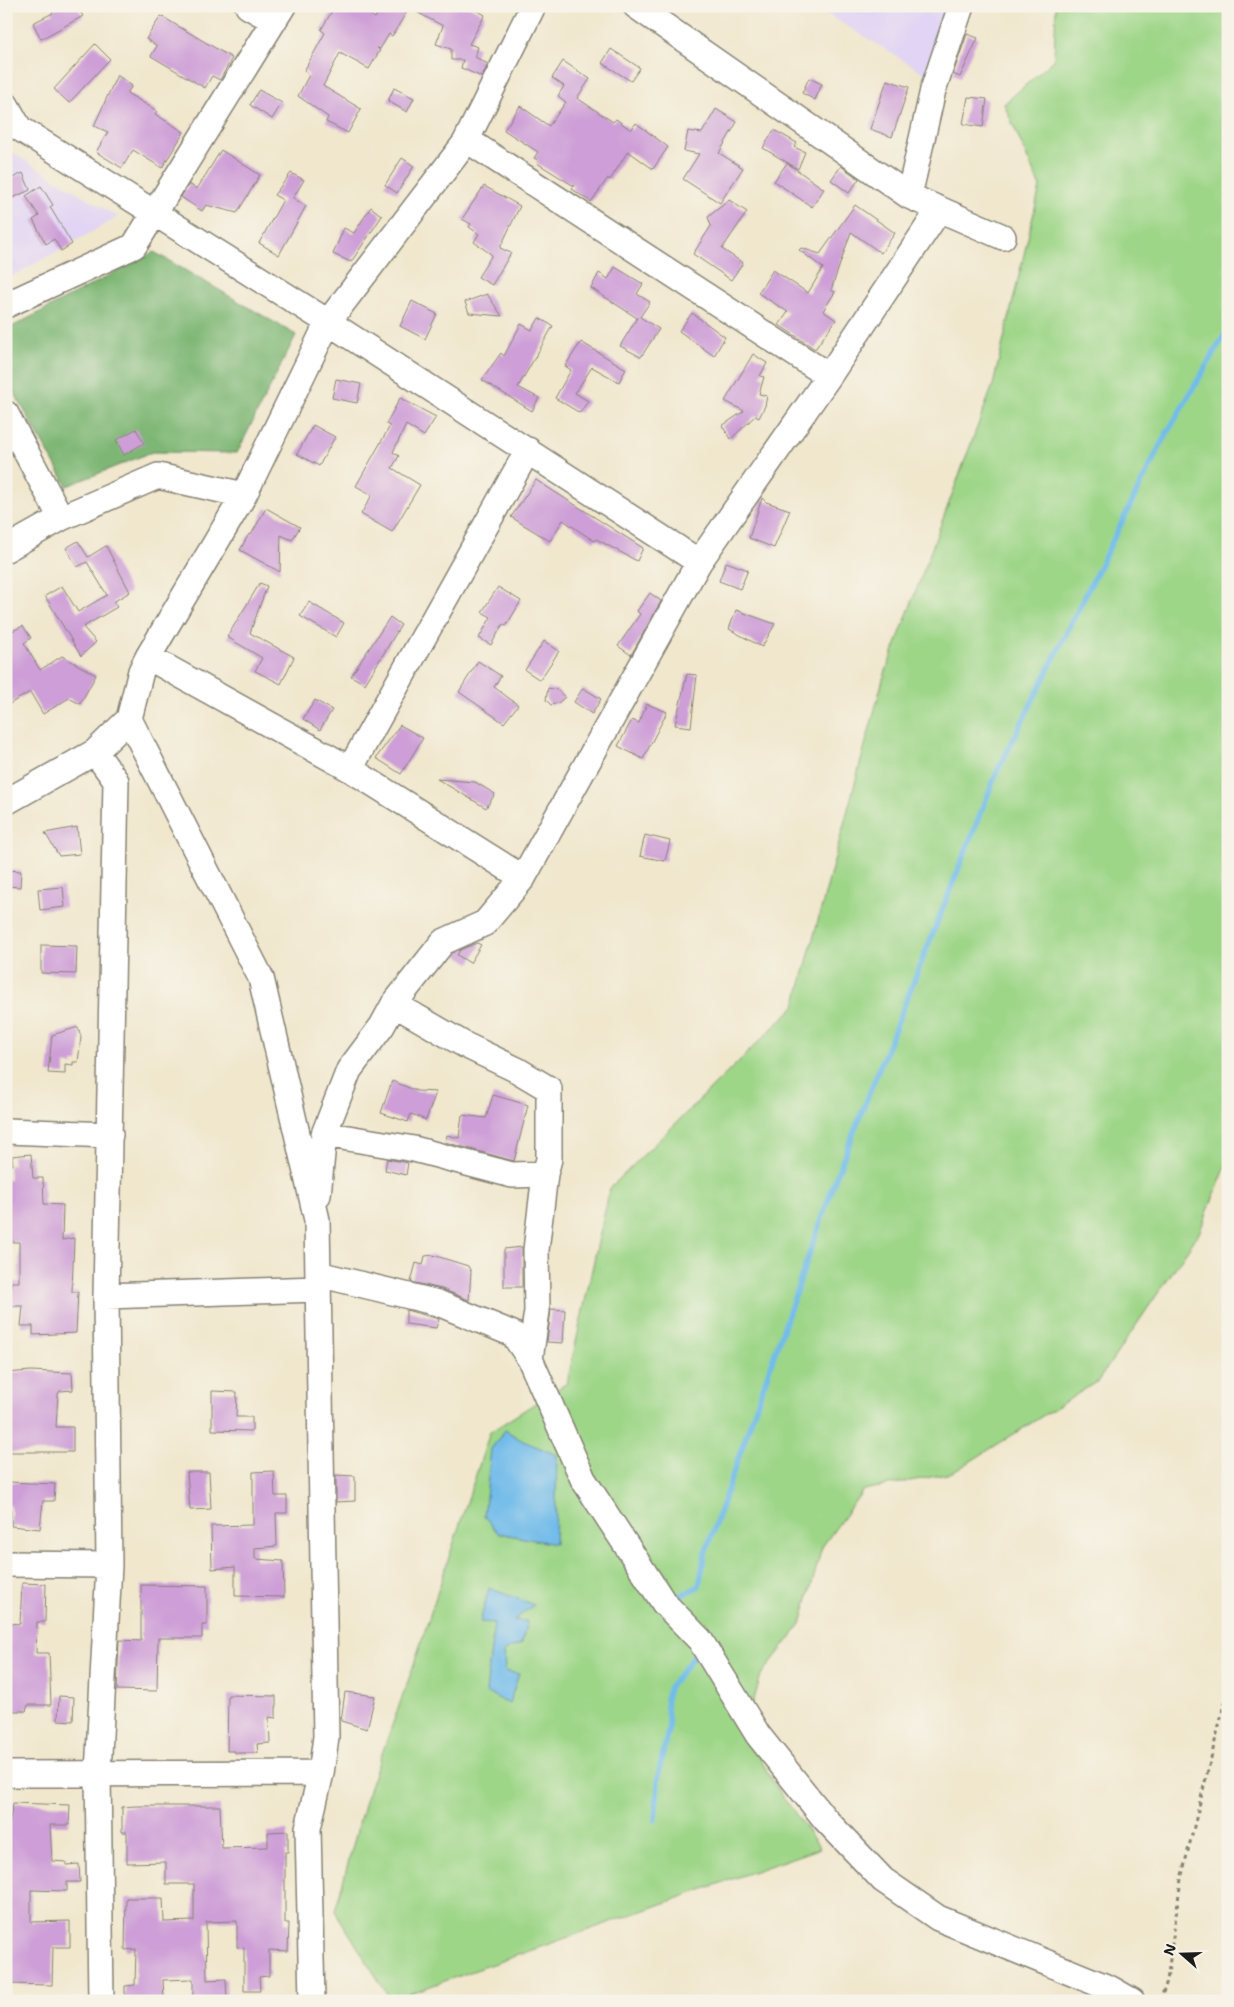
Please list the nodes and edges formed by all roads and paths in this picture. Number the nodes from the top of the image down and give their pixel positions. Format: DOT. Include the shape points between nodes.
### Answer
graph roads {
  1 [pos="248,6"];
  2 [pos="533,6"];
  3 [pos="636,6"];
  4 [pos="961,6"];
  5 [pos="278,13"];
  6 [pos="6,105"];
  7 [pos="467,140"];
  8 [pos="908,196"];
  9 [pos="939,210"];
  10 [pos="155,212"];
  11 [pos="1003,237"];
  12 [pos="6,305"];
  13 [pos="328,322"];
  14 [pos="829,376"];
  15 [pos="6,414"];
  16 [pos="528,450"];
  17 [pos="244,494"];
  18 [pos="61,518"];
  19 [pos="6,549"];
  20 [pos="698,562"];
  21 [pos="148,656"];
  22 [pos="129,719"];
  23 [pos="95,752"];
  24 [pos="350,769"];
  25 [pos="6,802"];
  26 [pos="523,878"];
  27 [pos="394,1004"];
  28 [pos="6,1131"];
  29 [pos="324,1134"];
  30 [pos="110,1135"];
  31 [pos="545,1174"];
  32 [pos="316,1215"];
  33 [pos="318,1282"];
  34 [pos="106,1296"];
  35 [pos="530,1359"];
  36 [pos="6,1564"];
  37 [pos="109,1565"];
  38 [pos="1228,1689"];
  39 [pos="98,1773"];
  40 [pos="321,1773"];
  41 [pos="6,1774"];
  42 [pos="101,2001"];
  43 [pos="312,2001"];
  44 [pos="1132,2001"];
  45 [pos="1160,2001"];
  1 -- 5 [label="street"];
  2 -- 7 [label="street"];
  3 -- 8 [label="street"];
  4 -- 8 [label="street" via="933,90"];
  5 -- 10 [label="street"];
  6 -- 10 [label="street" via="19,128"];
  7 -- 13 [label="street"];
  7 -- 14 [label="street"];
  8 -- 9 [label="street"];
  9 -- 11 [label="street"];
  9 -- 14 [label="street"];
  10 -- 12 [label="street" via="134,246"];
  10 -- 13 [label="street"];
  13 -- 16 [label="street"];
  13 -- 17 [label="street"];
  14 -- 20 [label="street"];
  15 -- 18 [label="street"];
  16 -- 20 [label="street"];
  16 -- 24 [label="street"];
  17 -- 18 [label="street" via="158,476"];
  17 -- 21 [label="street"];
  18 -- 19 [label="street"];
  20 -- 26 [label="street"];
  21 -- 22 [label="street"];
  21 -- 24 [label="street"];
  22 -- 23 [label="street"];
  22 -- 32 [label="street" via="261,978"];
  23 -- 25 [label="street"];
  23 -- 30 [label="street" via="116,781"];
  24 -- 26 [label="street"];
  26 -- 27 [label="street" via="485,923 443,942"];
  27 -- 29 [label="street" via="349,1070"];
  27 -- 31 [label="street" via="549,1089 550,1159"];
  28 -- 30 [label="street"];
  29 -- 31 [label="street" via="414,1149 512,1176"];
  29 -- 32 [label="street"];
  30 -- 34 [label="street"];
  31 -- 35 [label="street" via="536,1250 536,1311"];
  32 -- 33 [label="street"];
  33 -- 34 [label="street"];
  33 -- 35 [label="street" via="438,1303 513,1334"];
  33 -- 40 [label="street" via="326,1736"];
  34 -- 37 [label="street"];
  35 -- 44 [label="street" via="583,1479 664,1603 700,1640 758,1735 825,1819 883,1880 938,1918 1111,1989"];
  36 -- 37 [label="street"];
  37 -- 39 [label="street"];
  38 -- 45 [label="path" via="1181,1879 1167,1981"];
  39 -- 40 [label="street"];
  39 -- 41 [label="street"];
  39 -- 42 [label="street"];
  40 -- 43 [label="street" via="308,1828"];
}
